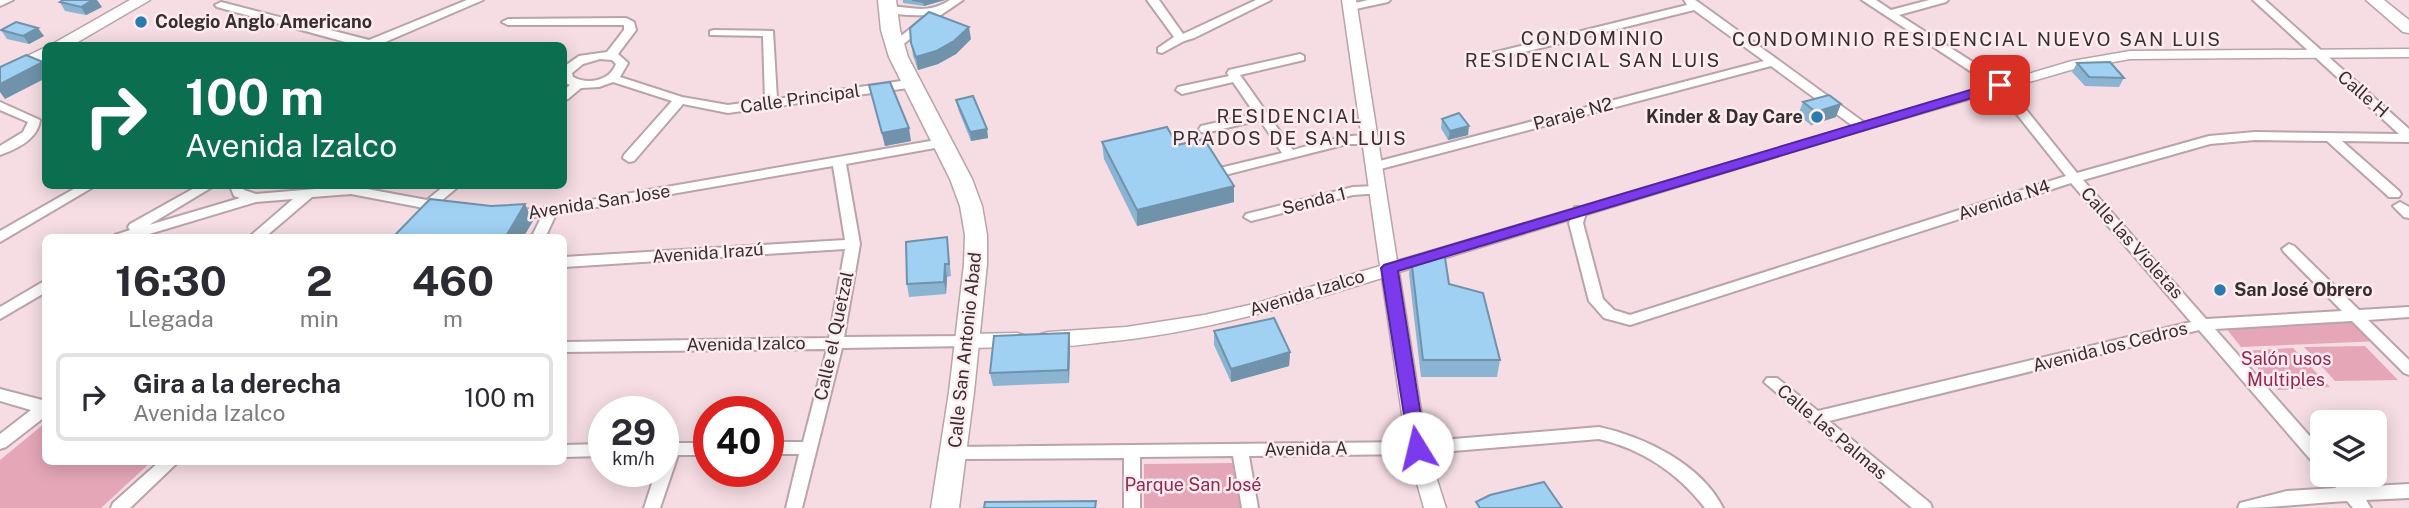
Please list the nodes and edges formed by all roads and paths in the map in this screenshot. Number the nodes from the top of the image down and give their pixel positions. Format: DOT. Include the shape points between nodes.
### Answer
graph roads {
  1 [pos="7,0"];
  2 [pos="142,0"];
  3 [pos="455,0"];
  4 [pos="957,0"];
  5 [pos="1153,0"];
  6 [pos="1265,0"];
  7 [pos="1384,0"];
  8 [pos="1868,0"];
  9 [pos="1942,0"];
  10 [pos="2259,0"];
  11 [pos="2374,0"];
  12 [pos="473,2"];
  13 [pos="0,3"];
  14 [pos="1350,3"];
  15 [pos="1693,3"];
  16 [pos="887,4"];
  17 [pos="221,5"];
  18 [pos="944,9"];
  19 [pos="1890,14"];
  20 [pos="508,22"];
  21 [pos="2409,28"];
  22 [pos="714,33"];
  23 [pos="1180,37"];
  24 [pos="64,42"];
  25 [pos="356,42"];
  26 [pos="374,42"];
  27 [pos="894,47"];
  28 [pos="1162,50"];
  29 [pos="2316,52"];
  30 [pos="2409,53"];
  31 [pos="42,54"];
  32 [pos="610,56"];
  33 [pos="1488,57"];
  34 [pos="1300,58"];
  35 [pos="1772,62"];
  36 [pos="567,71"];
  37 [pos="1235,75"];
  38 [pos="0,76"];
  39 [pos="612,78"];
  40 [pos="567,79"];
  41 [pos="908,84"];
  42 [pos="578,85"];
  43 [pos="2000,85"];
  44 [pos="1182,90"];
  45 [pos="567,94"];
  46 [pos="680,100"];
  47 [pos="771,104"];
  48 [pos="0,106"];
  49 [pos="1263,116"];
  50 [pos="1861,126"];
  51 [pos="1205,129"];
  52 [pos="2409,137"];
  53 [pos="2330,138"];
  54 [pos="1369,140"];
  55 [pos="942,143"];
  56 [pos="0,151"];
  57 [pos="1289,153"];
  58 [pos="629,158"];
  59 [pos="839,162"];
  60 [pos="1373,167"];
  61 [pos="1225,171"];
  62 [pos="2074,178"];
  63 [pos="83,189"];
  64 [pos="201,189"];
  65 [pos="238,189"];
  66 [pos="448,189"];
  67 [pos="1377,190"];
  68 [pos="309,193"];
  69 [pos="255,198"];
  70 [pos="429,204"];
  71 [pos="2401,205"];
  72 [pos="452,208"];
  73 [pos="551,211"];
  74 [pos="1580,211"];
  75 [pos="499,216"];
  76 [pos="1251,217"];
  77 [pos="411,221"];
  78 [pos="125,234"];
  79 [pos="132,234"];
  80 [pos="260,234"];
  81 [pos="540,234"];
  82 [pos="0,237"];
  83 [pos="853,244"];
  84 [pos="2289,249"];
  85 [pos="567,262"];
  86 [pos="1390,268"];
  87 [pos="42,288"];
  88 [pos="2409,312"];
  89 [pos="2353,313"];
  90 [pos="0,314"];
  91 [pos="2204,324"];
  92 [pos="968,341"];
  93 [pos="836,343"];
  94 [pos="567,347"];
  95 [pos="2409,369"];
  96 [pos="1772,382"];
  97 [pos="0,395"];
  98 [pos="42,406"];
  99 [pos="42,409"];
  100 [pos="1815,418"];
  101 [pos="0,443"];
  102 [pos="2310,447"];
  103 [pos="784,448"];
  104 [pos="808,448"];
  105 [pos="1417,448"];
  106 [pos="588,450"];
  107 [pos="1240,450"];
  108 [pos="567,451"];
  109 [pos="1132,451"];
  110 [pos="954,453"];
  111 [pos="167,465"];
  112 [pos="658,487"];
  113 [pos="2345,487"];
  114 [pos="2409,491"];
  115 [pos="2350,493"];
  116 [pos="119,508"];
  117 [pos="652,508"];
  118 [pos="794,508"];
  119 [pos="946,508"];
  120 [pos="1132,508"];
  121 [pos="1250,508"];
  122 [pos="1435,508"];
  123 [pos="1715,508"];
  124 [pos="1924,508"];
  125 [pos="2246,508"];
  126 [pos="2363,508"];
  1 -- 13 [label="street"];
  2 -- 24 [label="main road"];
  3 -- 12 [label="street"];
  4 -- 18 [label="street"];
  5 -- 23 [label="street"];
  6 -- 23 [label="street"];
  7 -- 14 [label="street"];
  8 -- 19 [label="street, Calle las Violetas"];
  9 -- 19 [label="street"];
  10 -- 29 [label="street, Calle H"];
  11 -- 21 [label="main road"];
  12 -- 26 [label="street"];
  14 -- 54 [label="street"];
  15 -- 33 [label="street"];
  15 -- 35 [label="street"];
  16 -- 18 [label="street" via="920,13"];
  16 -- 27 [label="main road, Calle San Antonio Abad"];
  17 -- 25 [label="street"];
  18 -- 27 [label="street"];
  19 -- 43 [label="street, Calle las Violetas"];
  20 -- 32 [label="street" via="626,20 629,30"];
  22 -- 47 [label="street" via="768,33"];
  23 -- 28 [label="street"];
  27 -- 41 [label="main road, Calle San Antonio Abad"];
  29 -- 30 [label="street, Avenida Izalco"];
  29 -- 43 [label="street, Avenida Izalco" via="2130,55"];
  29 -- 52 [label="street, Calle H"];
  31 -- 38 [label="main road"];
  32 -- 36 [label="street" via="580,60"];
  32 -- 39 [label="street" via="622,63"];
  34 -- 37 [label="street"];
  35 -- 50 [label="street"];
  35 -- 60 [label="street, Paraje N2"];
  37 -- 44 [label="street"];
  37 -- 49 [label="street"];
  39 -- 42 [label="street"];
  39 -- 46 [label="street, Calle Principal"];
  40 -- 42 [label="street"];
  41 -- 47 [label="street, Calle Principal"];
  41 -- 55 [label="main road, Calle San Antonio Abad"];
  42 -- 45 [label="street"];
  43 -- 50 [label="street, Avenida Izalco"];
  43 -- 62 [label="street, Calle las Violetas"];
  46 -- 47 [label="street, Calle Principal" via="728,109"];
  46 -- 58 [label="street"];
  48 -- 56 [label="street" via="35,123 32,132"];
  49 -- 51 [label="street"];
  49 -- 57 [label="street"];
  50 -- 74 [label="street, Avenida Izalco"];
  52 -- 53 [label="street, Avenida N4"];
  53 -- 62 [label="street, Avenida N4" via="2209,140"];
  53 -- 71 [label="street"];
  54 -- 57 [label="street" via="1347,140"];
  54 -- 60 [label="street"];
  55 -- 59 [label="street, Avenida San Jose"];
  55 -- 92 [label="main road, Calle San Antonio Abad" via="967,194 975,227"];
  57 -- 61 [label="street"];
  59 -- 73 [label="street, Avenida San Jose"];
  59 -- 83 [label="street, Calle el Quetzal"];
  60 -- 67 [label="street"];
  62 -- 74 [label="street, Avenida N4" via="1630,320 1609,314 1596,301 1576,223"];
  62 -- 91 [label="street, Calle las Violetas"];
  63 -- 82 [label="street"];
  64 -- 78 [label="street"];
  65 -- 69 [label="street"];
  66 -- 70 [label="street"];
  67 -- 76 [label="street, Senda 1" via="1353,191"];
  67 -- 86 [label="street"];
  68 -- 69 [label="street"];
  68 -- 70 [label="street" via="351,190"];
  68 -- 80 [label="street"];
  69 -- 79 [label="street"];
  70 -- 72 [label="street"];
  70 -- 77 [label="street"];
  73 -- 75 [label="street, Avenida San Jose"];
  73 -- 81 [label="street"];
  74 -- 86 [label="street, Avenida Izalco"];
  83 -- 85 [label="street, Avenida Irazú"];
  83 -- 93 [label="street, Calle el Quetzal"];
  84 -- 89 [label="street"];
  86 -- 92 [label="street, Avenida Izalco" via="1255,310 1190,324 1112,335"];
  86 -- 105 [label="street"];
  87 -- 90 [label="street"];
  88 -- 89 [label="street, Avenida los Cedros"];
  89 -- 91 [label="street, Avenida los Cedros"];
  89 -- 95 [label="street"];
  91 -- 100 [label="street, Avenida los Cedros"];
  91 -- 102 [label="street, Calle las Violetas"];
  92 -- 93 [label="street, Avenida Izalco"];
  92 -- 110 [label="main road, Calle San Antonio Abad"];
  93 -- 94 [label="street, Avenida Izalco"];
  93 -- 104 [label="street, Calle el Quetzal"];
  96 -- 100 [label="street, Calle las Palmas"];
  97 -- 98 [label="street"];
  99 -- 101 [label="street"];
  100 -- 124 [label="street, Calle las Palmas"];
  103 -- 104 [label="street"];
  104 -- 118 [label="street, Calle el Quetzal"];
  105 -- 107 [label="street, Avenida A"];
  105 -- 122 [label="street"];
  105 -- 123 [label="street, Avenida A" via="1599,433 1623,436 1650,449"];
  106 -- 108 [label="street"];
  107 -- 109 [label="street, Avenida A"];
  107 -- 121 [label="street"];
  109 -- 110 [label="street, Avenida A"];
  109 -- 120 [label="street"];
  110 -- 119 [label="main road, Calle San Antonio Abad"];
  111 -- 116 [label="street"];
  112 -- 117 [label="street"];
  113 -- 115 [label="street"];
  114 -- 115 [label="street"];
  115 -- 125 [label="street" via="2287,498"];
  115 -- 126 [label="street"];
}
